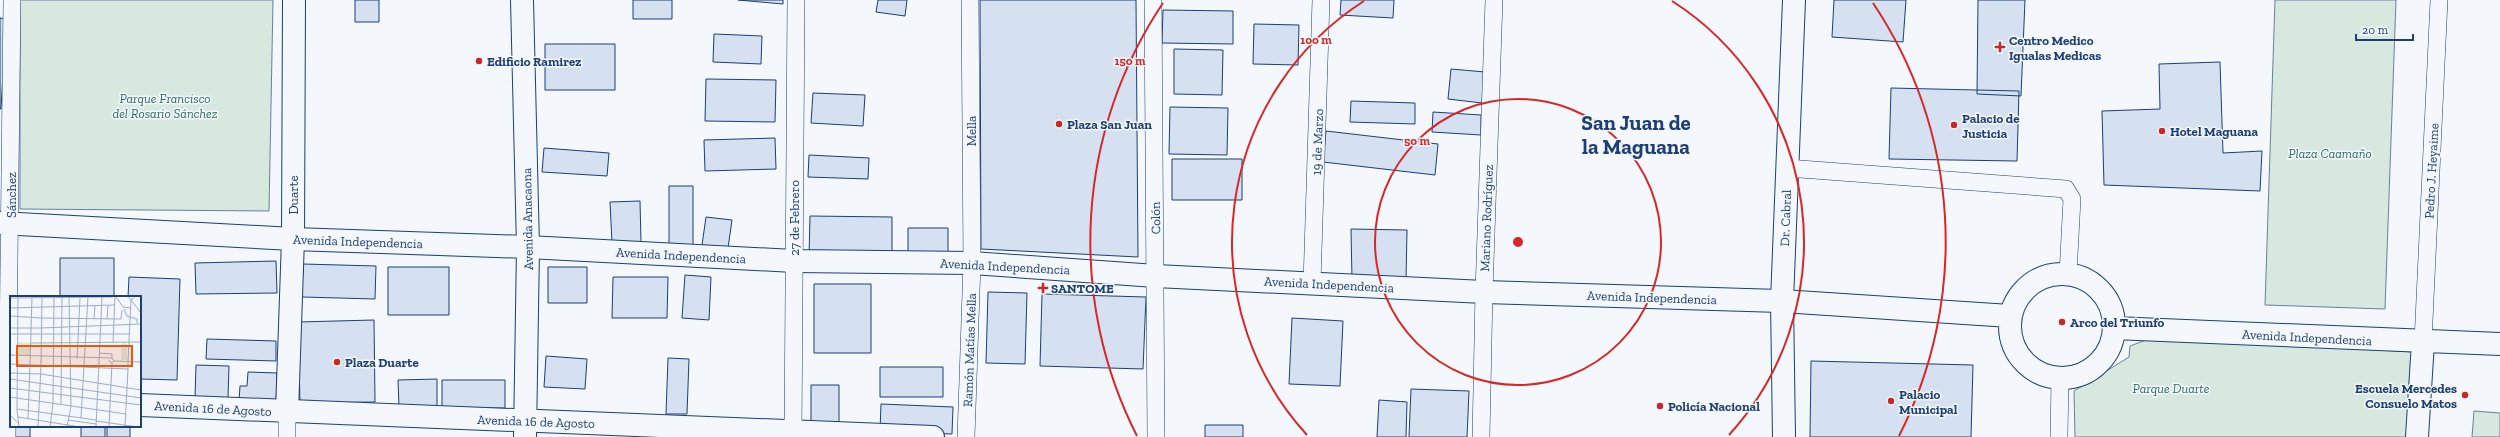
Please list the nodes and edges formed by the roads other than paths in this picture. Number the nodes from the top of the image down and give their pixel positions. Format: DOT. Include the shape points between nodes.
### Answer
graph roads {
  1 [pos="12,0"];
  2 [pos="294,0"];
  3 [pos="522,0"];
  4 [pos="796,0"];
  5 [pos="970,0"];
  6 [pos="1153,0"];
  7 [pos="1321,0"];
  8 [pos="1494,0"];
  9 [pos="1794,0"];
  10 [pos="2439,0"];
  11 [pos="1787,168"];
  12 [pos="6,224"];
  13 [pos="293,239"];
  14 [pos="528,247"];
  15 [pos="794,261"];
  16 [pos="972,263"];
  17 [pos="2068,274"];
  18 [pos="1156,276"];
  19 [pos="1312,283"];
  20 [pos="1484,292"];
  21 [pos="1782,301"];
  22 [pos="2010,316"];
  23 [pos="2114,328"];
  24 [pos="2423,342"];
  25 [pos="2500,344"];
  26 [pos="2060,378"];
  27 [pos="6,398"];
  28 [pos="141,405"];
  29 [pos="287,412"];
  30 [pos="525,429"];
  31 [pos="793,434"];
  32 [pos="7,437"];
  33 [pos="286,437"];
  34 [pos="933,437"];
  35 [pos="966,437"];
  36 [pos="1156,437"];
  37 [pos="1481,437"];
  38 [pos="1784,437"];
  39 [pos="2059,437"];
  40 [pos="2417,437"];
  1 -- 12 [label="street, Sánchez"];
  2 -- 13 [label="main road, Duarte"];
  3 -- 14 [label="main road, Avenida Anacaona"];
  4 -- 15 [label="street, 27 de Febrero"];
  5 -- 16 [label="street, Mella"];
  6 -- 18 [label="street, Colón"];
  7 -- 19 [label="street, 19 de Marzo"];
  8 -- 20 [label="street, Mariano Rodríguez"];
  9 -- 11 [label="main road, Dr. Cabral"];
  10 -- 24 [label="street, Pedro J. Heyaime"];
  11 -- 17 [label="street" via="2066,189 2072,199"];
  11 -- 21 [label="main road, Dr. Cabral"];
  12 -- 13 [label="main road, Avenida Independencia"];
  12 -- 27 [label="street, Sánchez"];
  13 -- 14 [label="main road, Avenida Independencia"];
  13 -- 29 [label="main road, Duarte"];
  14 -- 15 [label="main road, Avenida Independencia"];
  14 -- 30 [label="main road, Avenida Anacaona"];
  15 -- 16 [label="main road, Avenida Independencia"];
  15 -- 31 [label="street, 27 de Febrero"];
  16 -- 18 [label="main road, Avenida Independencia"];
  16 -- 35 [label="street, Ramón Matías Mella"];
  17 -- 22 [label="main road" via="2052,274 2037,280 2020,295"];
  17 -- 23 [label="main road" via="2083,278 2106,298"];
  18 -- 19 [label="main road, Avenida Independencia"];
  18 -- 36 [label="street, Colón"];
  19 -- 20 [label="main road, Avenida Independencia"];
  20 -- 21 [label="main road, Avenida Independencia"];
  20 -- 37 [label="street, Mariano Rodríguez"];
  21 -- 22 [label="main road, Avenida Independencia"];
  21 -- 38 [label="main road, Dr. Cabral"];
  22 -- 26 [label="main road" via="2010,334 2015,351 2027,365"];
  23 -- 24 [label="main road, Avenida Independencia"];
  23 -- 26 [label="main road" via="2111,344 2103,358 2076,376"];
  24 -- 25 [label="main road, Avenida Independencia"];
  24 -- 40 [label="main road"];
  26 -- 39 [label="street"];
  27 -- 32 [label="street, Sánchez"];
  28 -- 29 [label="main road, Avenida 16 de Agosto"];
  29 -- 30 [label="main road, Avenida 16 de Agosto"];
  29 -- 33 [label="street, Duarte"];
  30 -- 31 [label="main road, Avenida 16 de Agosto"];
  31 -- 34 [label="main road, Avenida 16 de Agosto"];
}
